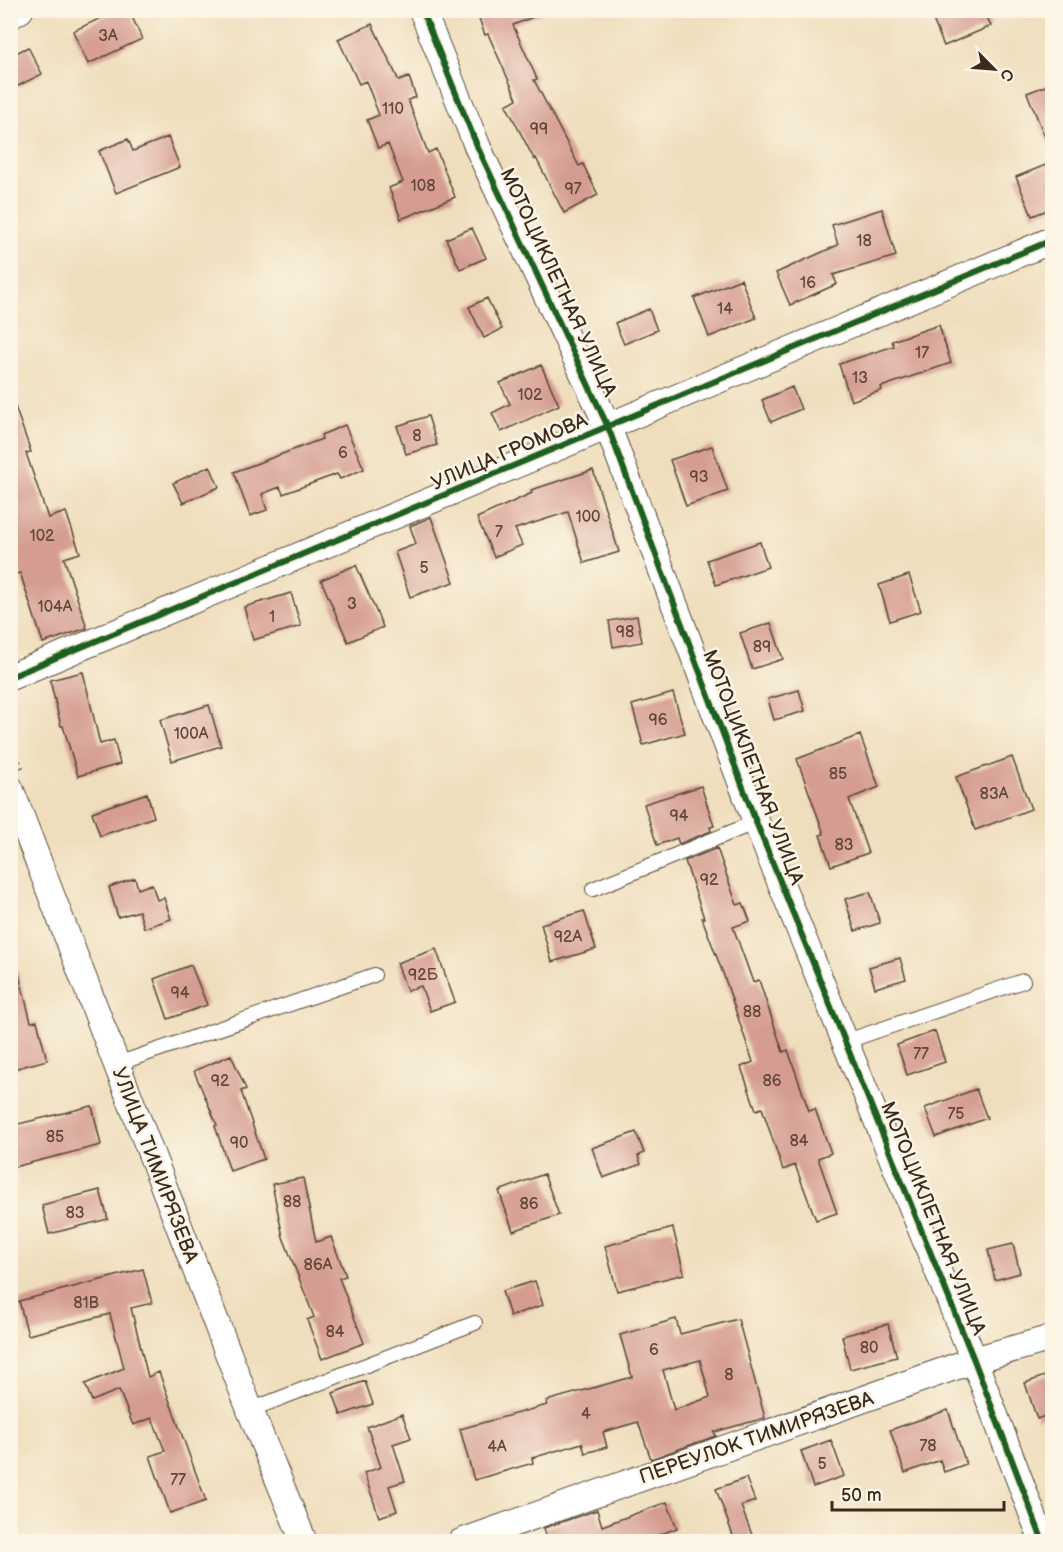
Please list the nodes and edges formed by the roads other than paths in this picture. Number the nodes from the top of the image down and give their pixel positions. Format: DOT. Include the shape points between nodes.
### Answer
graph roads {
  1 [pos="20,10"];
  2 [pos="422,10"];
  3 [pos="10,16"];
  4 [pos="1053,240"];
  5 [pos="608,427"];
  6 [pos="10,677"];
  7 [pos="10,788"];
  8 [pos="756,822"];
  9 [pos="592,889"];
  10 [pos="374,975"];
  11 [pos="1023,981"];
  12 [pos="844,1041"];
  13 [pos="117,1064"];
  14 [pos="476,1323"];
  15 [pos="1053,1338"];
  16 [pos="974,1360"];
  17 [pos="250,1410"];
  18 [pos="304,1542"];
  19 [pos="461,1542"];
  20 [pos="1043,1542"];
  1 -- 3 [label="street"];
  2 -- 5 [label="street, МОТОЦИКЛЕТНАЯ УЛИЦА" via="478,148"];
  4 -- 5 [label="street, УЛИЦА ГРОМОВА"];
  5 -- 6 [label="street, УЛИЦА ГРОМОВА"];
  5 -- 8 [label="street, МОТОЦИКЛЕТНАЯ УЛИЦА"];
  7 -- 13 [label="street, УЛИЦА ТИМИРЯЗЕВА"];
  8 -- 9 [label="lane"];
  8 -- 12 [label="street, МОТОЦИКЛЕТНАЯ УЛИЦА"];
  10 -- 13 [label="lane"];
  11 -- 12 [label="lane"];
  12 -- 16 [label="street, МОТОЦИКЛЕТНАЯ УЛИЦА"];
  13 -- 17 [label="street, УЛИЦА ТИМИРЯЗЕВА"];
  14 -- 17 [label="lane"];
  15 -- 16 [label="street, ПЕРЕУЛОК ТИМИРЯЗЕВА"];
  16 -- 19 [label="street, ПЕРЕУЛОК ТИМИРЯЗЕВА"];
  16 -- 20 [label="street, МОТОЦИКЛЕТНАЯ УЛИЦА"];
  17 -- 18 [label="street, УЛИЦА ТИМИРЯЗЕВА"];
}
